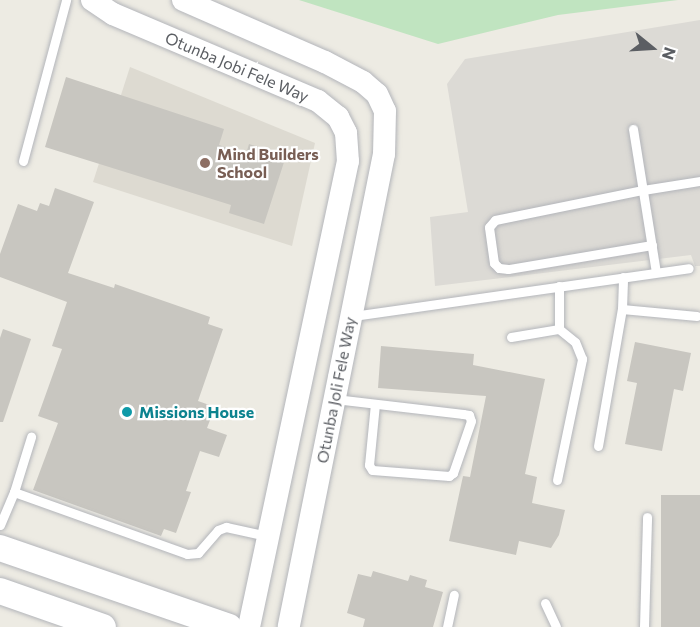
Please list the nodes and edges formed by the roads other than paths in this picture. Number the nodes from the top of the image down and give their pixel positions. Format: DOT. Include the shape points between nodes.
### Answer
graph roads {
  1 [pos="66,0"];
  2 [pos="92,0"];
  3 [pos="183,0"];
  4 [pos="633,129"];
  5 [pos="23,161"];
  6 [pos="348,161"];
  7 [pos="700,182"];
  8 [pos="643,190"];
  9 [pos="652,245"];
  10 [pos="689,268"];
  11 [pos="656,272"];
  12 [pos="623,277"];
  13 [pos="559,286"];
  14 [pos="622,309"];
  15 [pos="350,316"];
  16 [pos="697,316"];
  17 [pos="559,329"];
  18 [pos="511,337"];
  19 [pos="375,404"];
  20 [pos="333,406"];
  21 [pos="296,409"];
  22 [pos="31,437"];
  23 [pos="598,446"];
  24 [pos="557,480"];
  25 [pos="14,492"];
  26 [pos="647,517"];
  27 [pos="0,525"];
  28 [pos="269,536"];
  29 [pos="0,548"];
  30 [pos="0,591"];
  31 [pos="454,595"];
  32 [pos="545,603"];
  33 [pos="103,627"];
  34 [pos="229,627"];
  35 [pos="249,627"];
  36 [pos="289,627"];
  37 [pos="447,627"];
  38 [pos="556,627"];
  39 [pos="644,627"];
  1 -- 5 [label="lane"];
  2 -- 6 [label="street, Otunba Jobi Fele Way" via="113,14 318,101 338,117 346,133"];
  3 -- 15 [label="street, Otunba Joli Fele Way" via="325,62 377,94 385,111 384,154"];
  4 -- 8 [label="lane"];
  6 -- 21 [label="street, Otunba Joli Fele Way"];
  7 -- 8 [label="lane"];
  8 -- 9 [label="lane"];
  8 -- 9 [label="lane" via="495,220 489,227 494,263 508,269"];
  9 -- 11 [label="lane"];
  10 -- 11 [label="lane"];
  11 -- 12 [label="lane"];
  12 -- 13 [label="lane"];
  12 -- 14 [label="lane"];
  13 -- 15 [label="lane"];
  13 -- 17 [label="lane"];
  14 -- 16 [label="lane"];
  14 -- 23 [label="lane"];
  15 -- 20 [label="street, Otunba Joli Fele Way"];
  17 -- 18 [label="lane"];
  17 -- 24 [label="lane" via="575,342 582,359"];
  19 -- 19 [label="lane" via="369,465 372,471 448,476 453,473 471,420 469,416"];
  19 -- 20 [label="lane"];
  20 -- 21 [label="street"];
  20 -- 36 [label="street, Otunba Joli Fele Way"];
  21 -- 28 [label="street, Otunba Joli Fele Way"];
  22 -- 25 [label="lane"];
  25 -- 27 [label="lane"];
  25 -- 28 [label="lane" via="187,554 198,553 218,530 226,527"];
  26 -- 39 [label="lane"];
  28 -- 35 [label="street, Otunba Joli Fele Way"];
  29 -- 34 [label="main road"];
  30 -- 33 [label="main road"];
  31 -- 37 [label="lane"];
  32 -- 38 [label="lane"];
}
